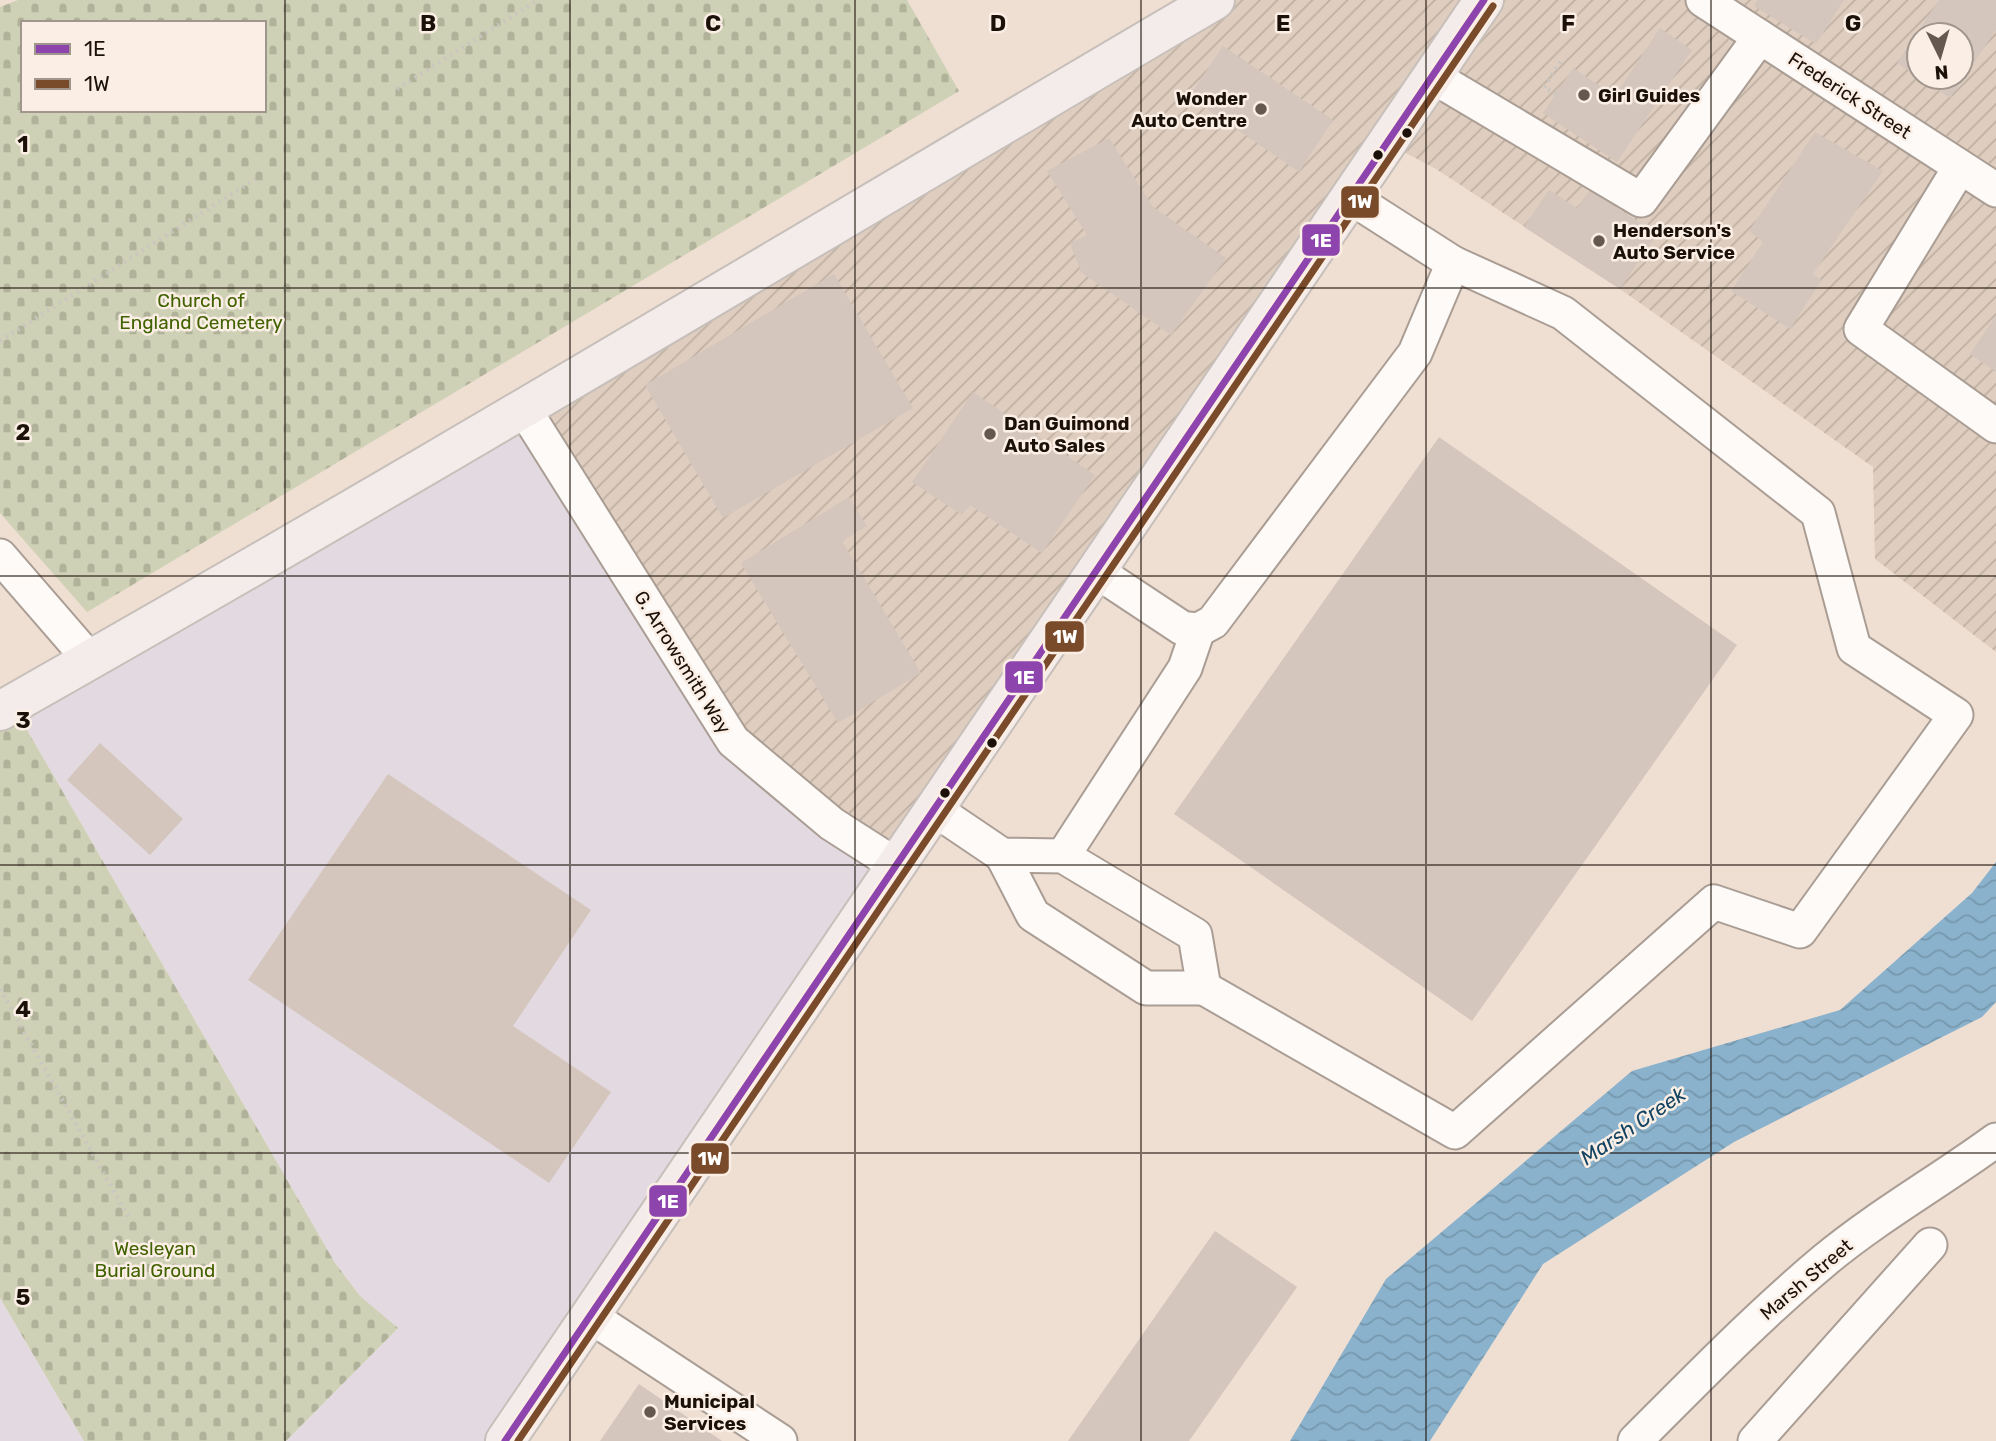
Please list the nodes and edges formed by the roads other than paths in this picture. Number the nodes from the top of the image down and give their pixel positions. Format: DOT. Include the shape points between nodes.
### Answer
graph roads {
  1 [pos="1215,0"];
  2 [pos="1483,0"];
  3 [pos="1703,0"];
  4 [pos="1760,37"];
  5 [pos="1432,76"];
  6 [pos="1960,167"];
  7 [pos="1996,190"];
  8 [pos="1350,197"];
  9 [pos="1453,263"];
  10 [pos="524,409"];
  11 [pos="1996,426"];
  12 [pos="0,556"];
  13 [pos="1096,571"];
  14 [pos="1198,630"];
  15 [pos="90,660"];
  16 [pos="0,710"];
  17 [pos="934,809"];
  18 [pos="1002,855"];
  19 [pos="1063,856"];
  20 [pos="896,865"];
  21 [pos="1204,988"];
  22 [pos="1996,1140"];
  23 [pos="1930,1245"];
  24 [pos="590,1316"];
  25 [pos="505,1441"];
  26 [pos="780,1441"];
  27 [pos="1635,1441"];
  28 [pos="1755,1441"];
  1 -- 10 [label="main road"];
  2 -- 5 [label="main road"];
  3 -- 4 [label="street, Frederick Street"];
  4 -- 5 [label="street" via="1641,200"];
  4 -- 6 [label="street, Frederick Street"];
  5 -- 8 [label="main road"];
  6 -- 7 [label="street, Frederick Street"];
  6 -- 11 [label="street" via="1861,329"];
  8 -- 9 [label="street"];
  8 -- 13 [label="main road"];
  9 -- 14 [label="street" via="1415,354 1213,622"];
  9 -- 21 [label="street" via="1563,313 1818,513 1854,648 1956,715 1800,931 1714,902 1455,1132"];
  10 -- 15 [label="main road"];
  10 -- 20 [label="street, G. Arrowsmith Way" via="733,741 832,824"];
  12 -- 15 [label="street"];
  13 -- 14 [label="street" via="1182,628"];
  13 -- 17 [label="main road"];
  14 -- 19 [label="street" via="1185,668"];
  15 -- 16 [label="main road"];
  17 -- 18 [label="street"];
  17 -- 20 [label="main road"];
  18 -- 19 [label="street"];
  18 -- 21 [label="street" via="1033,915 1146,988"];
  19 -- 21 [label="street" via="1195,935"];
  20 -- 24 [label="main road"];
  22 -- 27 [label="street, Marsh Street" via="1825,1260 1744,1332"];
  23 -- 28 [label="street"];
  24 -- 25 [label="main road"];
  24 -- 26 [label="street"];
}
